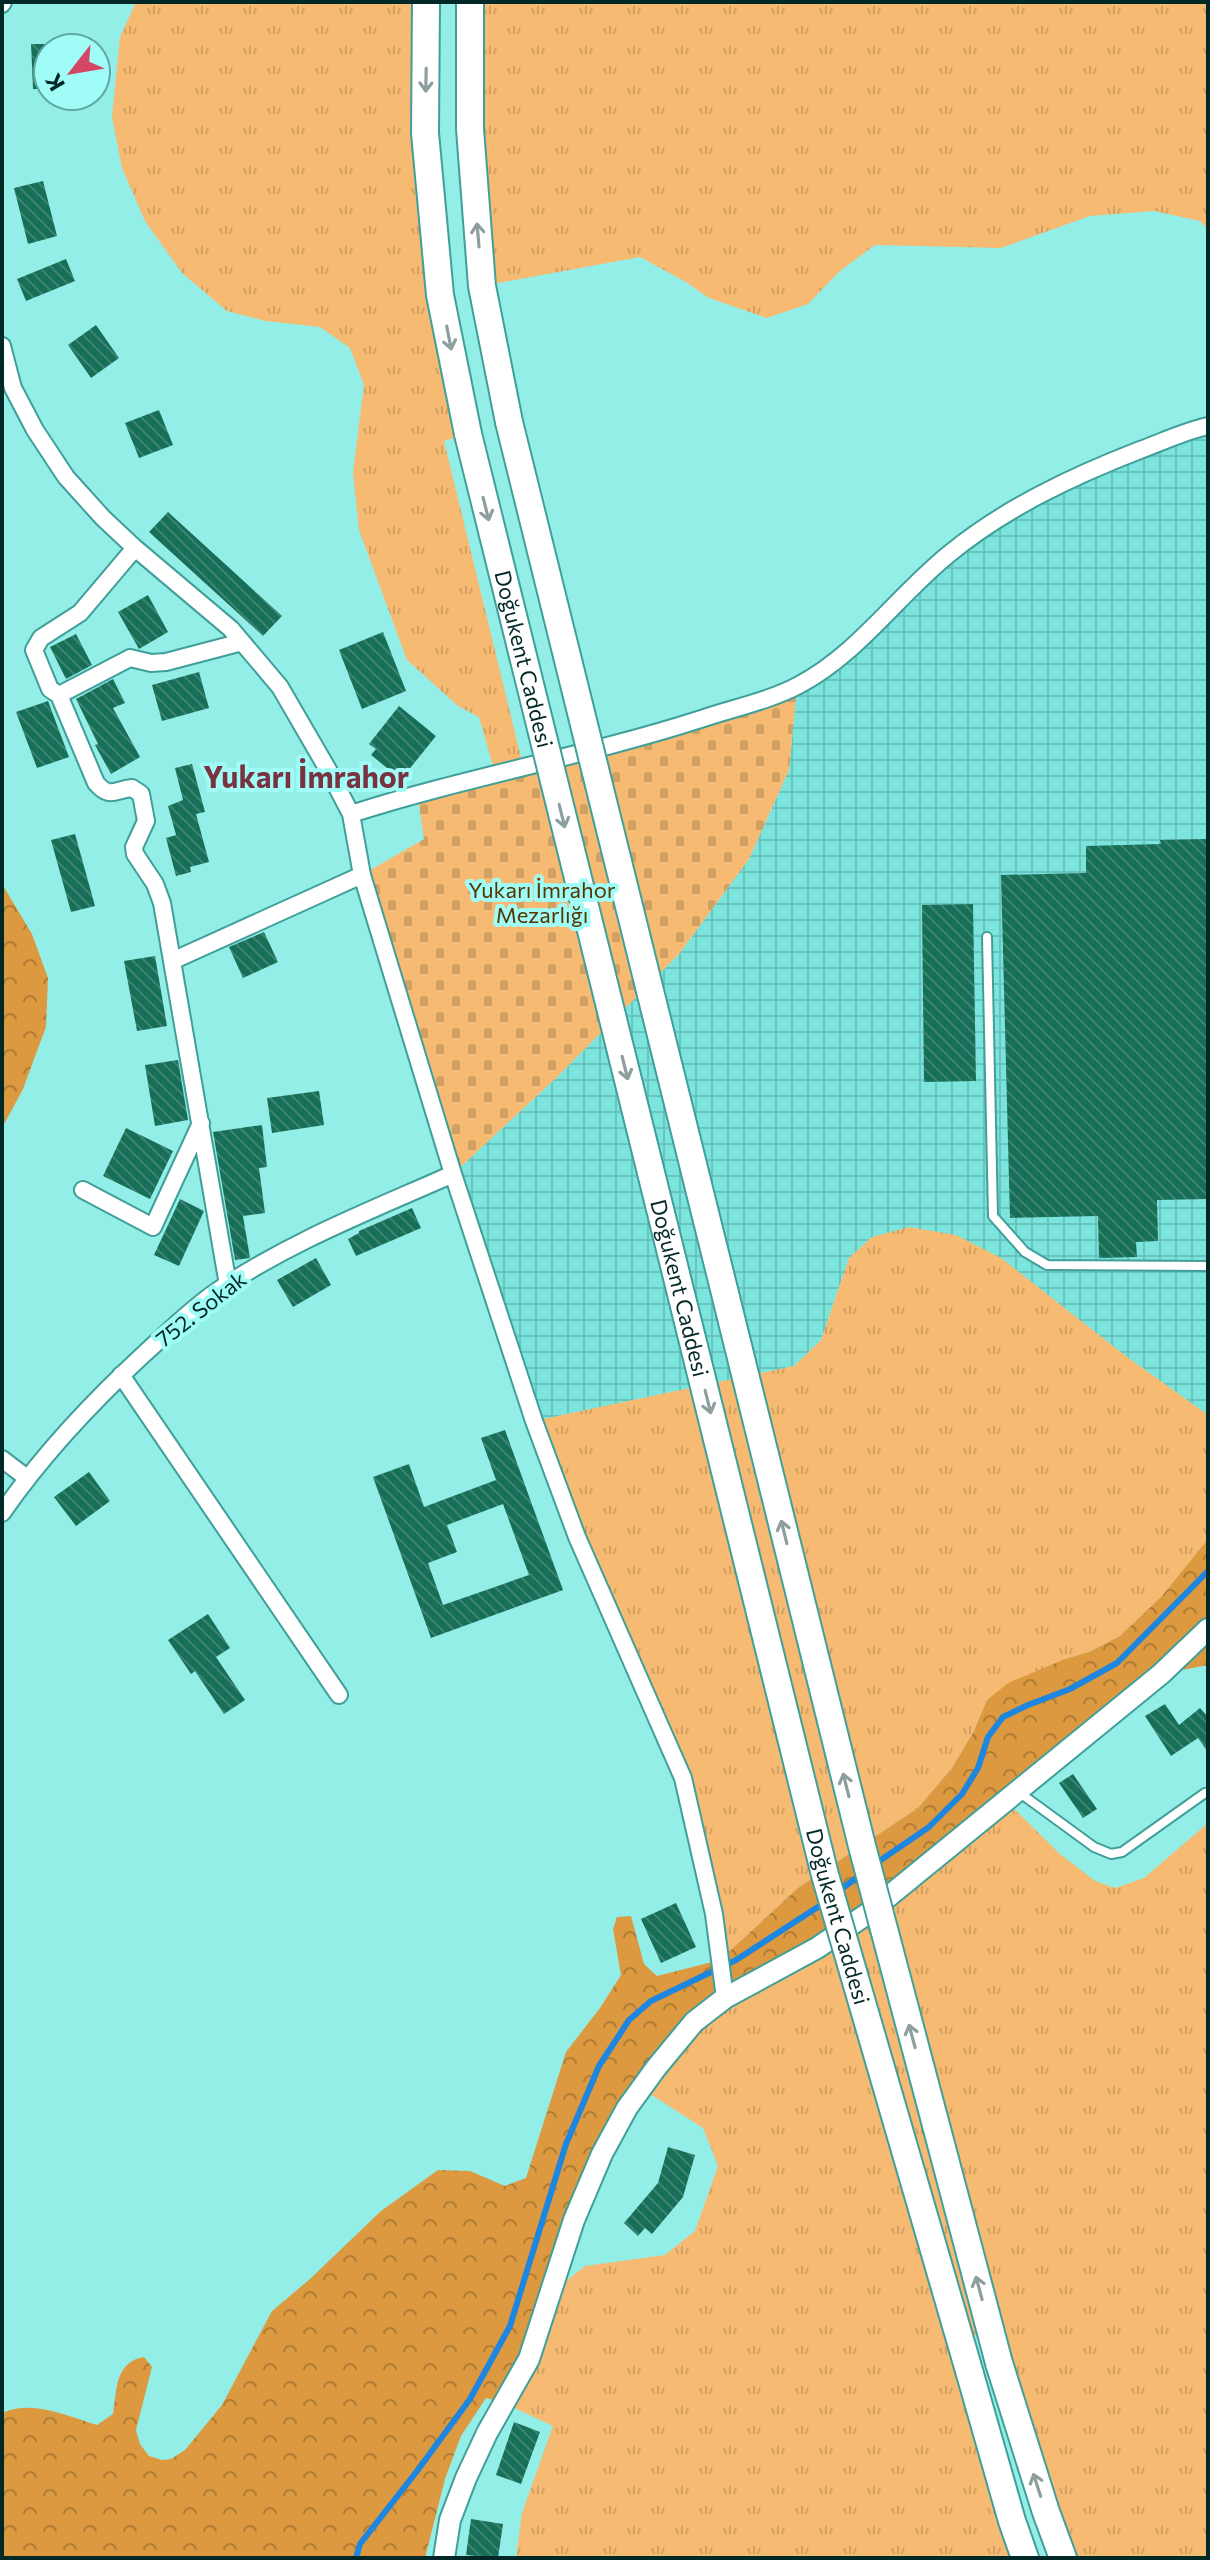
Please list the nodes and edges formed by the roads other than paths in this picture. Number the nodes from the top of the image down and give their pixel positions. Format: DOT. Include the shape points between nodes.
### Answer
graph roads {
  1 [pos="426,2"];
  2 [pos="470,2"];
  3 [pos="2,346"];
  4 [pos="4,364"];
  5 [pos="1208,426"];
  6 [pos="135,548"];
  7 [pos="242,642"];
  8 [pos="59,695"];
  9 [pos="351,814"];
  10 [pos="362,875"];
  11 [pos="987,937"];
  12 [pos="172,961"];
  13 [pos="201,1123"];
  14 [pos="453,1174"];
  15 [pos="83,1190"];
  16 [pos="1208,1266"];
  17 [pos="228,1285"];
  18 [pos="121,1375"];
  19 [pos="2,1459"];
  20 [pos="27,1478"];
  21 [pos="2,1513"];
  22 [pos="1208,1629"];
  23 [pos="339,1695"];
  24 [pos="1016,1790"];
  25 [pos="1205,1793"];
  26 [pos="725,1998"];
  27 [pos="444,2558"];
  28 [pos="1025,2558"];
  29 [pos="1063,2558"];
  1 -- 28 [label="main road, Doğukent Caddesi, one-way, bridge" via="425,133 440,295 468,434 825,1875"];
  29 -- 2 [label="main road, Doğukent Caddesi, one-way, bridge" via="999,2363 858,1831 509,422 482,286 470,129"];
  3 -- 4 [label="street"];
  4 -- 6 [label="street" via="35,430 66,477"];
  5 -- 9 [label="street" via="1081,473 1005,515 950,553 856,643 797,686 633,741 417,792"];
  6 -- 7 [label="street"];
  6 -- 8 [label="street" via="80,613 36,644 50,689"];
  7 -- 8 [label="street" via="166,662 130,658"];
  7 -- 9 [label="street" via="280,687"];
  8 -- 12 [label="street" via="96,783 104,792 132,788 141,794 146,821 135,854 162,903"];
  9 -- 10 [label="street"];
  10 -- 12 [label="street"];
  10 -- 14 [label="street"];
  11 -- 16 [label="lane" via="993,1216 1025,1252 1047,1265"];
  12 -- 13 [label="street"];
  13 -- 15 [label="street" via="153,1227"];
  13 -- 17 [label="street"];
  14 -- 17 [label="street, 752. Sokak" via="316,1235"];
  14 -- 26 [label="street" via="577,1537 683,1778 714,1914"];
  17 -- 18 [label="street, 752. Sokak"];
  18 -- 20 [label="street, 752. Sokak"];
  18 -- 23 [label="street"];
  19 -- 20 [label="street"];
  20 -- 21 [label="street, 752. Sokak"];
  22 -- 24 [label="street" via="1161,1674"];
  24 -- 25 [label="lane" via="1111,1854 1122,1852"];
  24 -- 26 [label="street" via="867,1914"];
  26 -- 27 [label="street" via="694,2022 656,2068 602,2154 574,2220 529,2359 466,2478 450,2520"];
}
